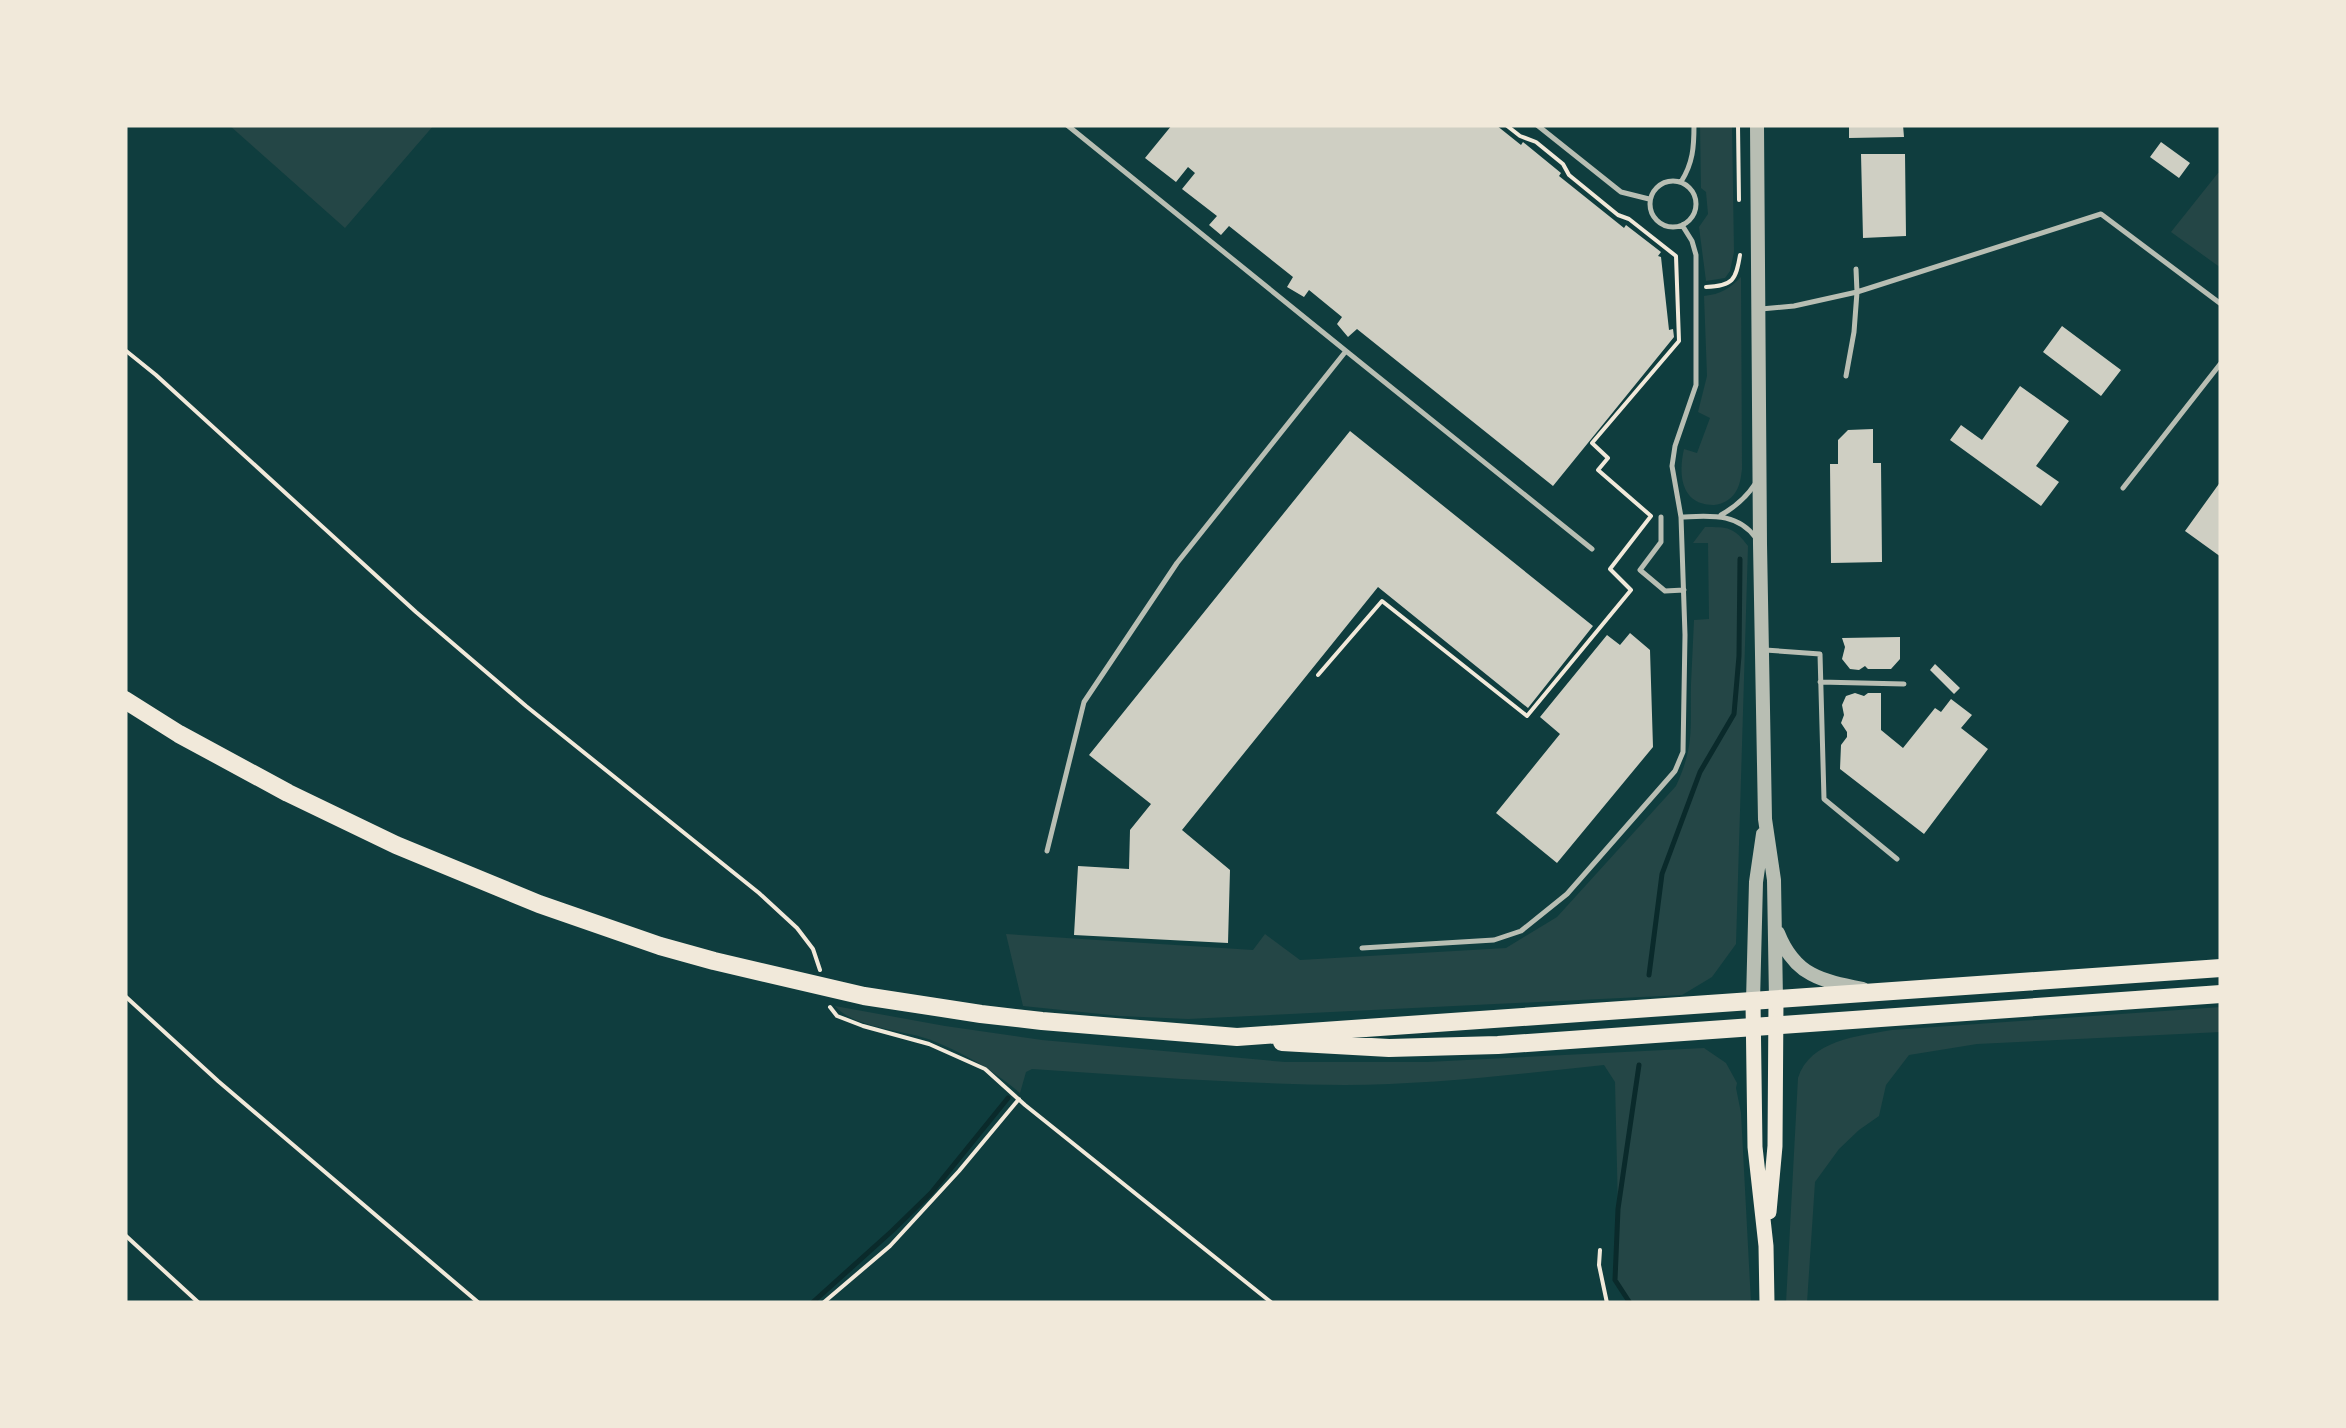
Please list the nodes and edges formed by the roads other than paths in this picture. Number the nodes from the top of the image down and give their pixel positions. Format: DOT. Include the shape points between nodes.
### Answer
graph roads {
  1 [pos="1066,125"];
  2 [pos="1536,125"];
  3 [pos="1694,125"];
  4 [pos="1757,125"];
  5 [pos="1681,182"];
  6 [pos="1650,199"];
  7 [pos="1682,226"];
  8 [pos="1856,269"];
  9 [pos="1857,292"];
  10 [pos="2221,304"];
  11 [pos="1758,309"];
  12 [pos="1346,351"];
  13 [pos="2221,363"];
  14 [pos="1846,376"];
  15 [pos="1759,476"];
  16 [pos="2123,488"];
  17 [pos="1721,515"];
  18 [pos="1661,516"];
  19 [pos="1681,516"];
  20 [pos="1760,544"];
  21 [pos="1592,549"];
  22 [pos="1684,590"];
  23 [pos="1762,650"];
  24 [pos="1820,682"];
  25 [pos="1904,684"];
  26 [pos="125,700"];
  27 [pos="1765,819"];
  28 [pos="1047,851"];
  29 [pos="1897,859"];
  30 [pos="1776,929"];
  31 [pos="1362,948"];
  32 [pos="2221,968"];
  33 [pos="1878,992"];
  34 [pos="2221,994"];
  35 [pos="1776,1000"];
  36 [pos="1753,1002"];
  37 [pos="1776,1026"];
  38 [pos="1753,1028"];
  39 [pos="1237,1037"];
  40 [pos="1766,1246"];
  41 [pos="1767,1303"];
  1 -- 12 [label="lane"];
  2 -- 6 [label="lane" via="1621,192"];
  3 -- 5 [label="lane" via="1694,152"];
  4 -- 11 [label="street"];
  5 -- 6 [label="lane" via="1662,183"];
  5 -- 7 [label="lane" via="1696,203"];
  6 -- 7 [label="lane" via="1656,220"];
  7 -- 19 [label="lane" via="1696,255 1696,385 1672,466"];
  8 -- 9 [label="lane"];
  9 -- 10 [label="lane" via="2101,214"];
  9 -- 11 [label="lane"];
  9 -- 14 [label="lane"];
  11 -- 15 [label="street"];
  12 -- 21 [label="lane"];
  12 -- 28 [label="lane" via="1177,563 1084,702"];
  13 -- 16 [label="lane"];
  15 -- 17 [label="lane"];
  15 -- 20 [label="street"];
  17 -- 19 [label="lane"];
  17 -- 20 [label="lane" via="1749,529"];
  18 -- 22 [label="lane" via="1661,542 1640,570 1665,592"];
  19 -- 22 [label="lane"];
  20 -- 23 [label="street"];
  22 -- 31 [label="lane" via="1683,752 1676,771 1579,880 1506,938"];
  23 -- 24 [label="lane" via="1820,654"];
  23 -- 27 [label="street"];
  24 -- 25 [label="lane"];
  24 -- 29 [label="lane" via="1824,799"];
  26 -- 39 [label="highway" via="288,793 396,845 660,946 903,1002 1042,1022"];
  27 -- 30 [label="street"];
  27 -- 36 [label="street"];
  30 -- 33 [label="street" via="1815,978"];
  30 -- 35 [label="street"];
  32 -- 33 [label="highway"];
  33 -- 35 [label="highway"];
  34 -- 37 [label="highway"];
  35 -- 36 [label="highway"];
  35 -- 37 [label="main road"];
  36 -- 38 [label="main road"];
  36 -- 39 [label="highway"];
  37 -- 38 [label="highway"];
  37 -- 40 [label="main road"];
  38 -- 39 [label="highway" via="1389,1048"];
  38 -- 40 [label="main road" via="1754,1147"];
  40 -- 41 [label="main road"];
}
